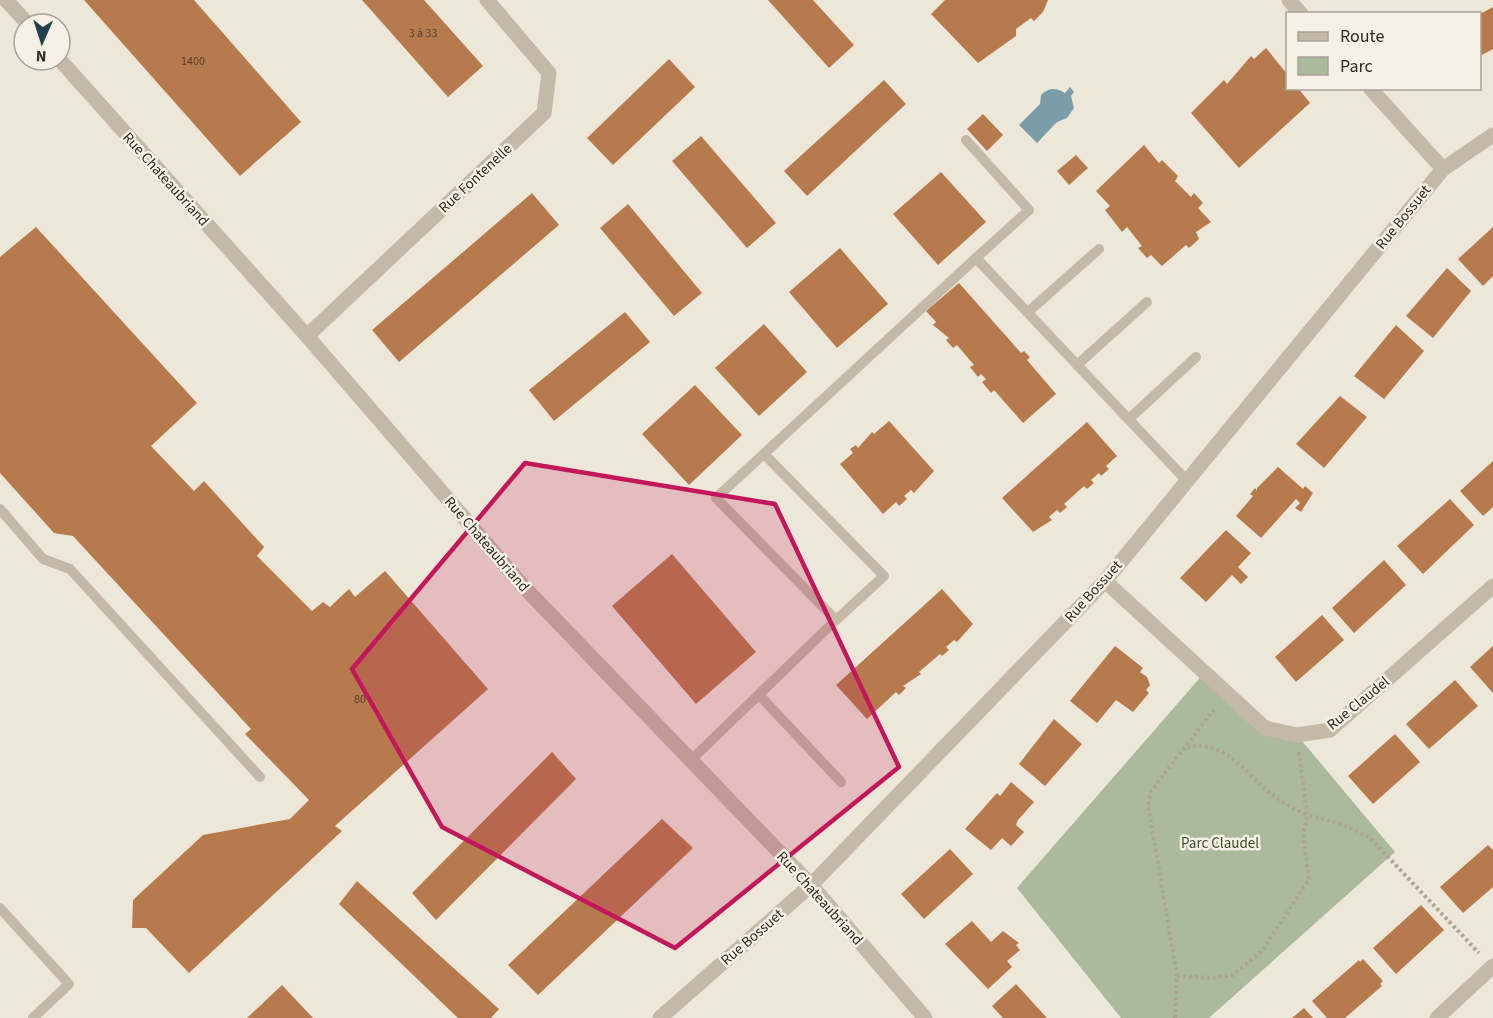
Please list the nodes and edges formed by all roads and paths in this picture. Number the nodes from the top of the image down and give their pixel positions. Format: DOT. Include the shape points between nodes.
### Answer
graph roads {
  1 [pos="6,0"];
  2 [pos="487,0"];
  3 [pos="1289,0"];
  4 [pos="17,12"];
  5 [pos="1299,12"];
  6 [pos="71,72"];
  7 [pos="1372,90"];
  8 [pos="1493,135"];
  9 [pos="966,140"];
  10 [pos="1443,169"];
  11 [pos="1099,249"];
  12 [pos="976,258"];
  13 [pos="1147,302"];
  14 [pos="1028,312"];
  15 [pos="307,336"];
  16 [pos="1196,357"];
  17 [pos="1077,365"];
  18 [pos="1129,419"];
  19 [pos="764,454"];
  20 [pos="1187,481"];
  21 [pos="0,509"];
  22 [pos="1105,581"];
  23 [pos="1493,586"];
  24 [pos="836,620"];
  25 [pos="1228,693"];
  26 [pos="759,695"];
  27 [pos="1297,735"];
  28 [pos="1184,749"];
  29 [pos="691,760"];
  30 [pos="260,777"];
  31 [pos="841,782"];
  32 [pos="1307,815"];
  33 [pos="811,885"];
  34 [pos="0,908"];
  35 [pos="1493,966"];
  36 [pos="1177,976"];
  37 [pos="33,1018"];
  38 [pos="660,1018"];
  39 [pos="925,1018"];
  40 [pos="1175,1018"];
  41 [pos="1437,1018"];
  1 -- 4 [label="street"];
  2 -- 15 [label="street, Rue Fontenelle" via="549,73 544,113"];
  3 -- 5 [label="street"];
  6 -- 15 [label="street, Rue Chateaubriand"];
  7 -- 10 [label="street"];
  8 -- 10 [label="street, Rue Bossuet"];
  9 -- 12 [label="lane" via="1029,210"];
  10 -- 20 [label="street, Rue Bossuet"];
  11 -- 14 [label="lane"];
  12 -- 14 [label="lane"];
  12 -- 19 [label="lane"];
  13 -- 17 [label="lane"];
  14 -- 17 [label="lane"];
  15 -- 29 [label="street, Rue Chateaubriand" via="522,585"];
  16 -- 18 [label="lane"];
  17 -- 18 [label="lane"];
  18 -- 20 [label="lane"];
  19 -- 24 [label="lane" via="716,498"];
  19 -- 24 [label="lane" via="884,576"];
  20 -- 22 [label="street, Rue Bossuet"];
  21 -- 30 [label="lane" via="43,560 70,570"];
  22 -- 25 [label="street, Rue Claudel"];
  22 -- 33 [label="street, Rue Bossuet"];
  23 -- 27 [label="street, Rue Claudel" via="1330,730"];
  24 -- 26 [label="lane"];
  25 -- 27 [label="street, Rue Claudel" via="1265,728"];
  25 -- 28 [label="path"];
  26 -- 29 [label="lane"];
  26 -- 31 [label="lane"];
  27 -- 32 [label="path"];
  28 -- 32 [label="path" via="1194,745 1223,752 1284,803"];
  28 -- 36 [label="path" via="1151,791 1148,805"];
  29 -- 33 [label="street, Rue Chateaubriand"];
  32 -- 35 [label="path" via="1369,837"];
  32 -- 36 [label="path" via="1303,835 1309,879 1262,951 1233,975"];
  33 -- 38 [label="street, Rue Bossuet"];
  33 -- 39 [label="street, Rue Chateaubriand"];
  34 -- 37 [label="lane" via="69,984"];
  35 -- 41 [label="street"];
  36 -- 40 [label="path"];
}
